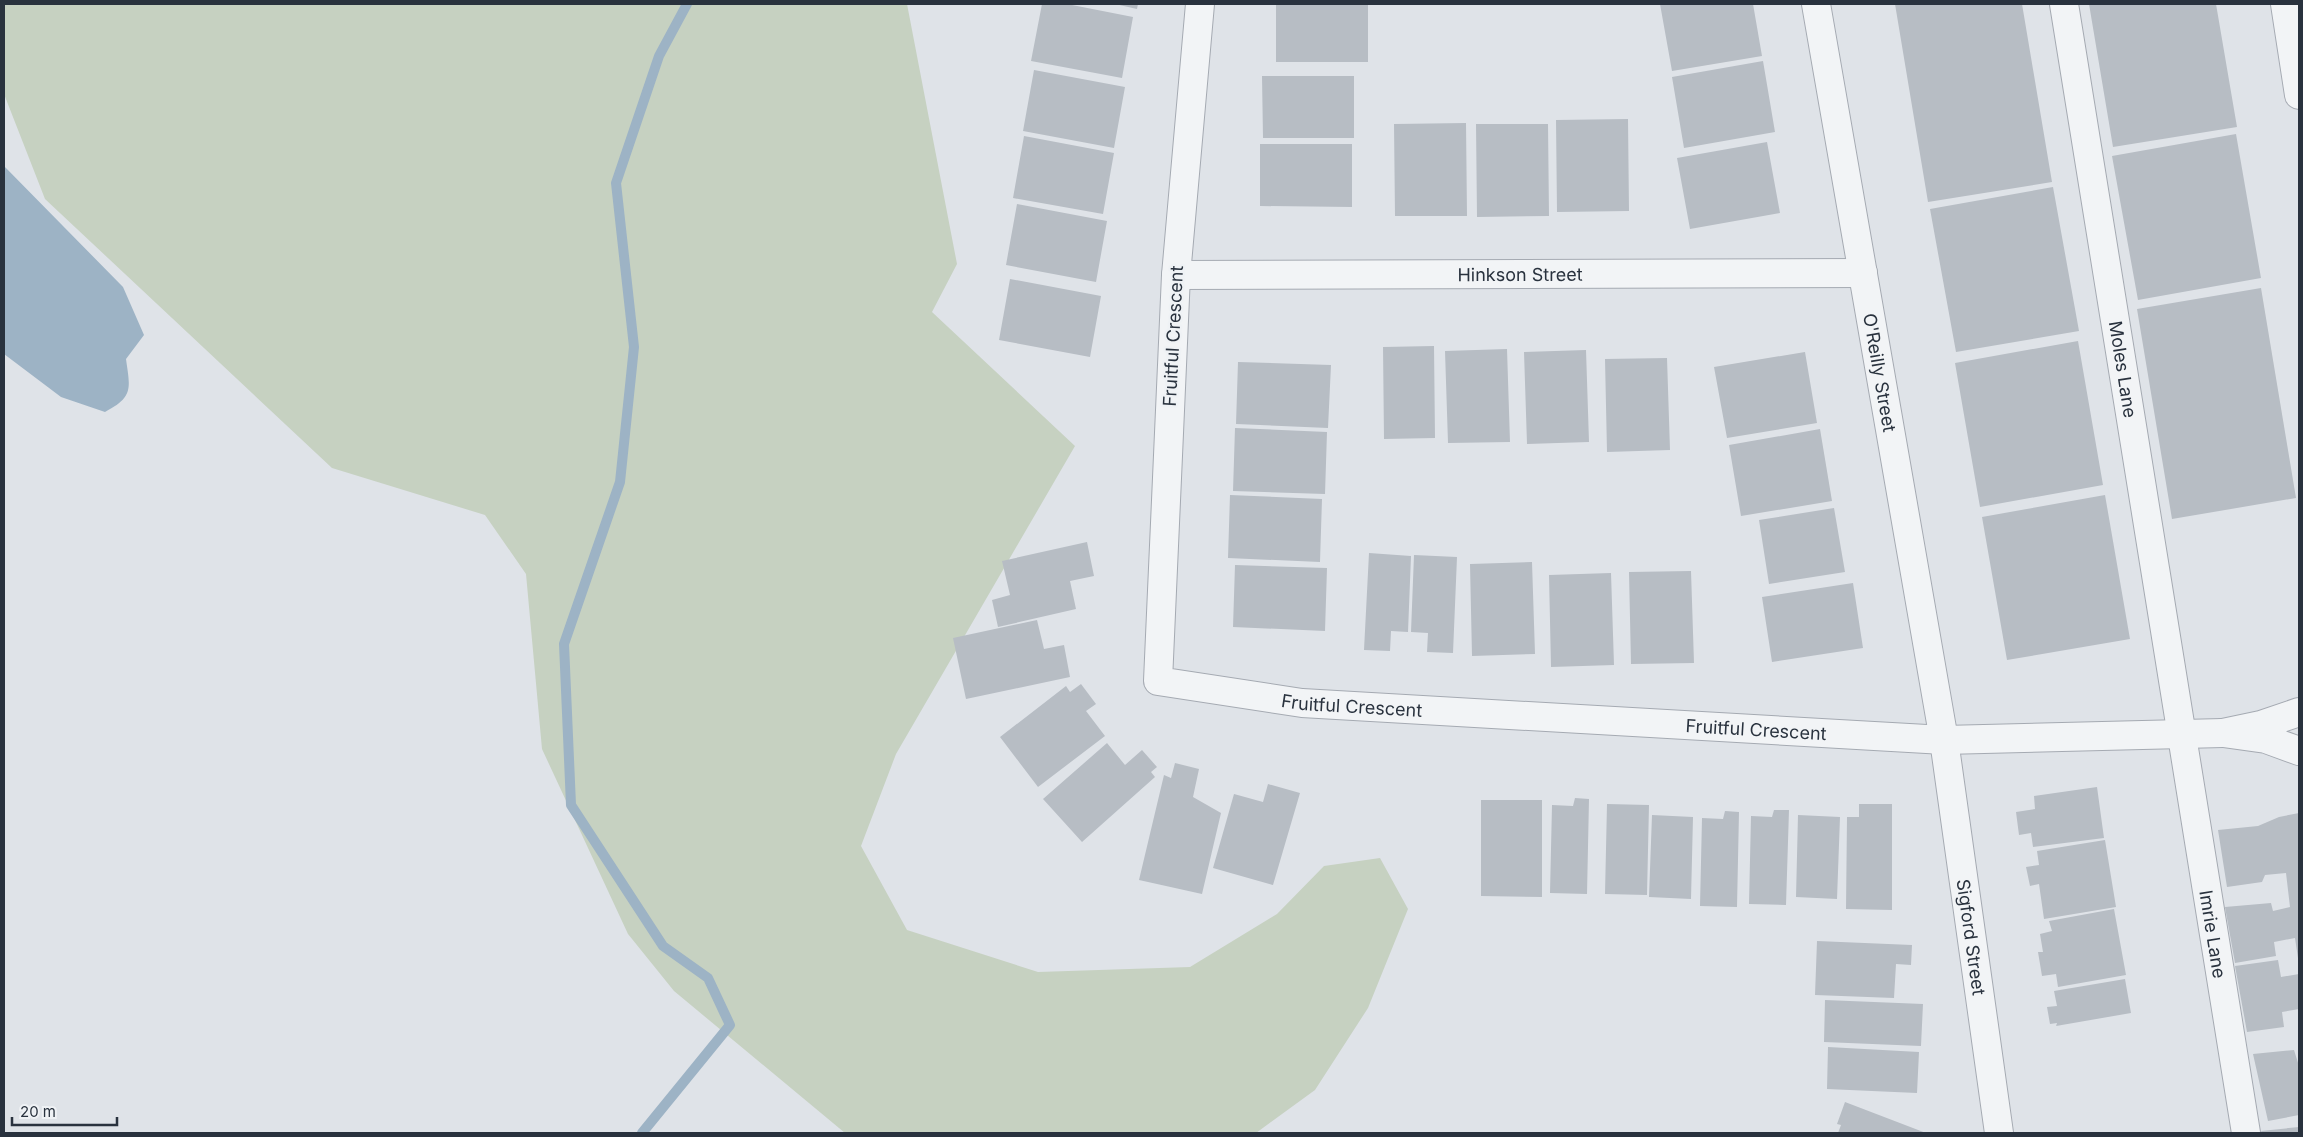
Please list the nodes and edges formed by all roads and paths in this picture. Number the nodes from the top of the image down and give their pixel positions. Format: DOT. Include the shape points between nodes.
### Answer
graph roads {
  1 [pos="1200,4"];
  2 [pos="1816,4"];
  3 [pos="2064,4"];
  4 [pos="2285,4"];
  5 [pos="2299,94"];
  6 [pos="1863,273"];
  7 [pos="1176,275"];
  8 [pos="2299,712"];
  9 [pos="2223,733"];
  10 [pos="2180,736"];
  11 [pos="1944,740"];
  12 [pos="2299,751"];
  13 [pos="1999,1133"];
  14 [pos="2246,1133"];
  1 -- 7 [label="street, Fruitful Crescent"];
  2 -- 6 [label="street, O'Reilly Street"];
  3 -- 10 [label="street, Moles Lane" via="2115,308"];
  4 -- 5 [label="street"];
  6 -- 7 [label="street, Hinkson Street"];
  6 -- 11 [label="street, O'Reilly Street"];
  7 -- 11 [label="street, Fruitful Crescent" via="1158,681 1302,703"];
  8 -- 9 [label="street, Fruitful Crescent"];
  9 -- 10 [label="street, Fruitful Crescent"];
  9 -- 12 [label="street, Fruitful Crescent" via="2266,739"];
  10 -- 11 [label="street, Fruitful Crescent"];
  10 -- 14 [label="street, Imrie Lane"];
  11 -- 13 [label="street, Sigford Street"];
}
